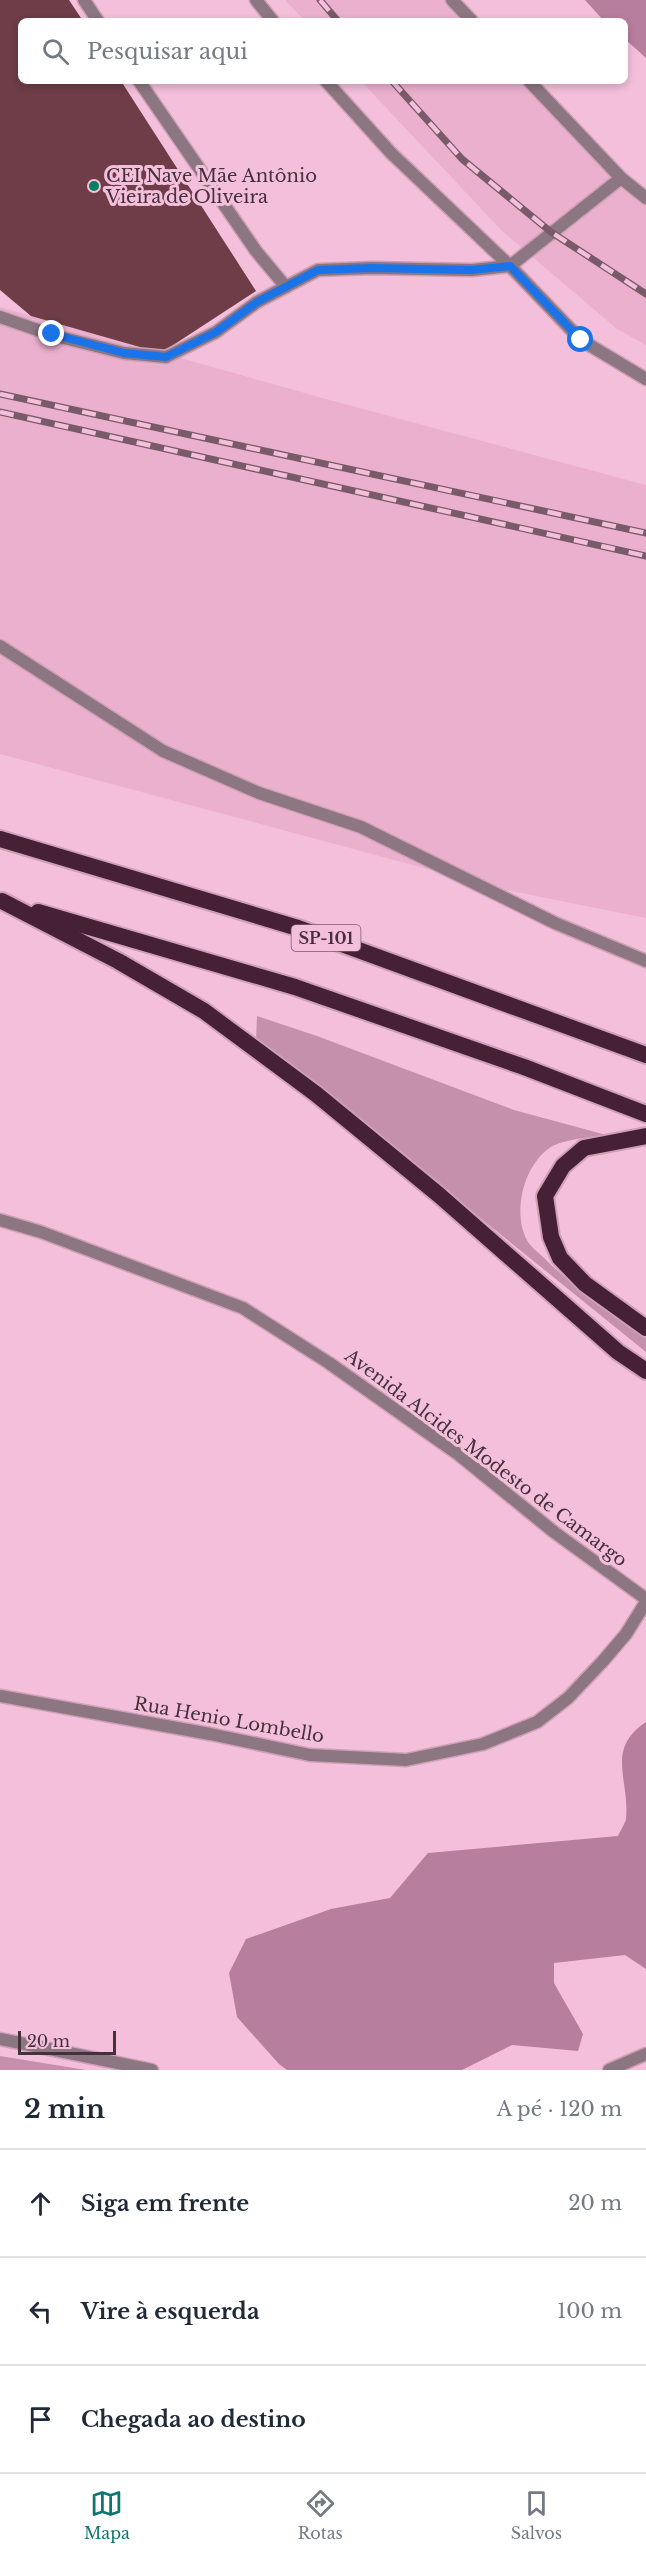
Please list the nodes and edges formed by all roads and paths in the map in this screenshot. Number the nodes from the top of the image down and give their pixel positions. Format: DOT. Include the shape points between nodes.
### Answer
graph roads {
  1 [pos="84,0"];
  2 [pos="256,0"];
  3 [pos="452,0"];
  4 [pos="96,18"];
  5 [pos="271,18"];
  6 [pos="469,18"];
  7 [pos="141,84"];
  8 [pos="329,84"];
  9 [pos="532,84"];
  10 [pos="621,178"];
  11 [pos="646,198"];
  12 [pos="510,266"];
  13 [pos="286,287"];
  14 [pos="0,317"];
  15 [pos="646,379"];
  16 [pos="0,646"];
  17 [pos="0,839"];
  18 [pos="1,901"];
  19 [pos="646,961"];
  20 [pos="646,1055"];
  21 [pos="646,1114"];
  22 [pos="646,1136"];
  23 [pos="0,1220"];
  24 [pos="646,1328"];
  25 [pos="646,1371"];
  26 [pos="646,1600"];
  27 [pos="0,1696"];
  28 [pos="0,2039"];
  29 [pos="646,2054"];
  30 [pos="152,2070"];
  31 [pos="609,2070"];
  1 -- 4 [label="street"];
  2 -- 5 [label="street"];
  3 -- 6 [label="street"];
  7 -- 13 [label="street" via="256,251"];
  8 -- 12 [label="street" via="391,153"];
  9 -- 10 [label="street"];
  10 -- 11 [label="street"];
  10 -- 12 [label="street"];
  12 -- 13 [label="street" via="472,270 318,270"];
  12 -- 15 [label="street" via="581,340"];
  13 -- 14 [label="street" via="257,302 216,332 166,357 124,353"];
  16 -- 19 [label="street" via="163,751 259,793 362,827 555,923"];
  17 -- 20 [label="highway, SP-101" via="298,928"];
  18 -- 21 [label="highway" via="295,987"];
  18 -- 25 [label="highway" via="204,1011 316,1094 439,1195 618,1352"];
  22 -- 24 [label="highway" via="584,1148 563,1166 545,1196 551,1237 560,1258 585,1284"];
  23 -- 26 [label="street, Avenida Alcides Modesto de Camargo" via="243,1308 439,1440"];
  26 -- 27 [label="street, Rua Henio Lombello" via="626,1634 603,1661 568,1698 537,1722 483,1744 406,1760 310,1755"];
  28 -- 30 [label="street"];
  29 -- 31 [label="street"];
}
